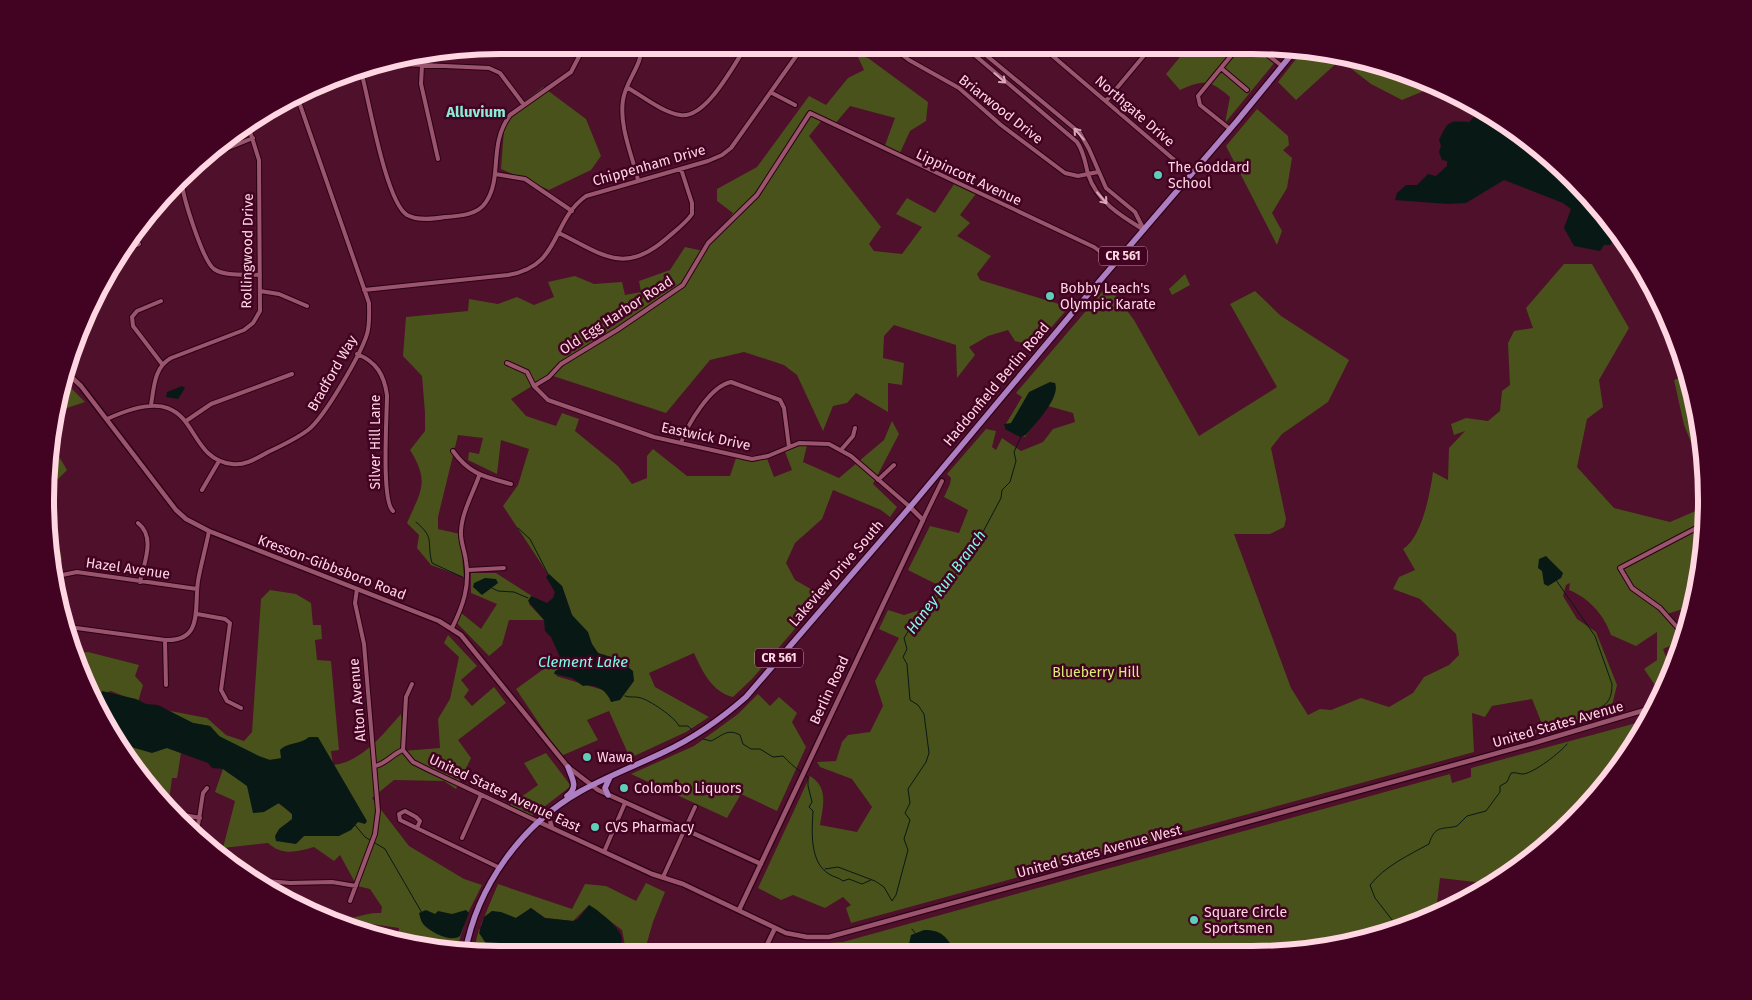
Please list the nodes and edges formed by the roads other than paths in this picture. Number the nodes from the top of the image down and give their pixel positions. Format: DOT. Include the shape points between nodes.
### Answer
graph roads {
  1 [pos="580,54"];
  2 [pos="641,54"];
  3 [pos="742,54"];
  4 [pos="798,54"];
  5 [pos="901,54"];
  6 [pos="973,54"];
  7 [pos="985,54"];
  8 [pos="1052,54"];
  9 [pos="1145,54"];
  10 [pos="1232,54"];
  11 [pos="1267,55"];
  12 [pos="1290,56"];
  13 [pos="401,65"];
  14 [pos="422,65"];
  15 [pos="1282,66"];
  16 [pos="1221,68"];
  17 [pos="362,75"];
  18 [pos="628,88"];
  19 [pos="1247,90"];
  20 [pos="772,92"];
  21 [pos="1106,101"];
  22 [pos="299,102"];
  23 [pos="524,105"];
  24 [pos="795,105"];
  25 [pos="810,113"];
  26 [pos="1230,129"];
  27 [pos="250,131"];
  28 [pos="253,138"];
  29 [pos="224,149"];
  30 [pos="438,159"];
  31 [pos="681,168"];
  32 [pos="1098,172"];
  33 [pos="495,174"];
  34 [pos="1088,175"];
  35 [pos="1192,175"];
  36 [pos="638,180"];
  37 [pos="183,185"];
  38 [pos="572,210"];
  39 [pos="1144,230"];
  40 [pos="559,233"];
  41 [pos="139,244"];
  42 [pos="133,246"];
  43 [pos="1116,263"];
  44 [pos="260,274"];
  45 [pos="364,290"];
  46 [pos="260,291"];
  47 [pos="160,301"];
  48 [pos="307,306"];
  49 [pos="357,354"];
  50 [pos="507,362"];
  51 [pos="162,364"];
  52 [pos="292,374"];
  53 [pos="71,377"];
  54 [pos="534,386"];
  55 [pos="151,405"];
  56 [pos="107,419"];
  57 [pos="186,421"];
  58 [pos="855,428"];
  59 [pos="681,443"];
  60 [pos="789,447"];
  61 [pos="841,450"];
  62 [pos="453,451"];
  63 [pos="219,460"];
  64 [pos="894,465"];
  65 [pos="479,476"];
  66 [pos="878,480"];
  67 [pos="942,481"];
  68 [pos="511,484"];
  69 [pos="202,490"];
  70 [pos="910,507"];
  71 [pos="393,511"];
  72 [pos="923,520"];
  73 [pos="138,523"];
  74 [pos="1697,528"];
  75 [pos="209,530"];
  76 [pos="504,568"];
  77 [pos="468,570"];
  78 [pos="60,575"];
  79 [pos="140,582"];
  80 [pos="197,589"];
  81 [pos="357,589"];
  82 [pos="196,614"];
  83 [pos="73,628"];
  84 [pos="452,628"];
  85 [pos="1679,629"];
  86 [pos="165,640"];
  87 [pos="166,684"];
  88 [pos="412,684"];
  89 [pos="241,708"];
  90 [pos="1645,710"];
  91 [pos="403,750"];
  92 [pos="1468,761"];
  93 [pos="375,766"];
  94 [pos="568,768"];
  95 [pos="610,776"];
  96 [pos="591,785"];
  97 [pos="206,788"];
  98 [pos="481,795"];
  99 [pos="608,795"];
  100 [pos="561,803"];
  101 [pos="625,803"];
  102 [pos="695,807"];
  103 [pos="548,813"];
  104 [pos="183,815"];
  105 [pos="200,818"];
  106 [pos="539,822"];
  107 [pos="198,828"];
  108 [pos="417,828"];
  109 [pos="552,828"];
  110 [pos="685,828"];
  111 [pos="462,838"];
  112 [pos="604,852"];
  113 [pos="761,864"];
  114 [pos="500,868"];
  115 [pos="663,878"];
  116 [pos="269,881"];
  117 [pos="356,886"];
  118 [pos="350,901"];
  119 [pos="739,910"];
  120 [pos="775,928"];
  121 [pos="467,945"];
  122 [pos="766,946"];
  1 -- 23 [label="street" via="571,72"];
  2 -- 18 [label="street"];
  3 -- 18 [label="street" via="706,105 695,113 675,114"];
  4 -- 20 [label="street, Chippenham Drive"];
  5 -- 34 [label="street, Briarwood Drive" via="966,93 1001,125 1065,173"];
  6 -- 34 [label="street, one-way" via="1077,142 1084,155"];
  32 -- 7 [label="street, one-way" via="1080,133"];
  8 -- 21 [label="street, Northgate Drive"];
  9 -- 21 [label="street"];
  10 -- 16 [label="street"];
  11 -- 15 [label="street"];
  12 -- 15 [label="main road, Haddonfield Berlin Road / CR 561"];
  13 -- 14 [label="street"];
  14 -- 23 [label="street" via="495,70"];
  14 -- 30 [label="street" via="422,84"];
  15 -- 26 [label="main road, Haddonfield Berlin Road / CR 561"];
  16 -- 19 [label="street"];
  16 -- 26 [label="street" via="1198,96 1198,101"];
  17 -- 33 [label="street" via="384,164 398,203 407,214 422,219 470,213 487,201"];
  18 -- 36 [label="street" via="623,100 623,117"];
  20 -- 24 [label="street"];
  20 -- 31 [label="street, Chippenham Drive" via="726,152"];
  21 -- 35 [label="street, Northgate Drive"];
  22 -- 45 [label="street, Bradford Way"];
  23 -- 33 [label="street" via="510,115 500,130"];
  25 -- 43 [label="street, Lippincott Avenue" via="1094,247"];
  25 -- 54 [label="street, Old Egg Harbor Road" via="750,205 708,243 683,285 561,364"];
  26 -- 35 [label="main road, Haddonfield Berlin Road / CR 561"];
  27 -- 28 [label="street, Rollingwood Drive"];
  28 -- 29 [label="street"];
  28 -- 44 [label="street, Rollingwood Drive" via="259,160"];
  31 -- 36 [label="street, Chippenham Drive"];
  31 -- 40 [label="street" via="692,203 692,214 643,255 629,260 610,257"];
  32 -- 34 [label="street, Briarwood Drive"];
  32 -- 39 [label="street" via="1109,191 1135,212"];
  33 -- 38 [label="street" via="521,177"];
  34 -- 39 [label="street, one-way" via="1105,202"];
  35 -- 39 [label="main road, Haddonfield Berlin Road / CR 561"];
  36 -- 38 [label="street, Chippenham Drive" via="586,196"];
  37 -- 44 [label="street" via="204,254 211,266 223,273"];
  38 -- 40 [label="street, Chippenham Drive"];
  39 -- 43 [label="main road, Haddonfield Berlin Road / CR 561"];
  40 -- 45 [label="street, Chippenham Drive" via="542,260 519,273"];
  41 -- 42 [label="street"];
  43 -- 70 [label="main road, Haddonfield Berlin Road / CR 561"];
  44 -- 46 [label="street, Rollingwood Drive"];
  45 -- 49 [label="street, Bradford Way" via="369,304 369,325 366,339"];
  46 -- 48 [label="street" via="279,294"];
  46 -- 51 [label="street, Rollingwood Drive" via="260,311 249,327"];
  47 -- 51 [label="street" via="137,311 132,321"];
  49 -- 63 [label="street, Bradford Way" via="319,420 308,430 250,461 238,464"];
  49 -- 71 [label="street, Silver Hill Lane" via="374,363 385,381 388,395 386,490 389,507"];
  50 -- 54 [label="street, Eastwick Drive" via="527,372"];
  51 -- 55 [label="street" via="157,372"];
  52 -- 57 [label="street" via="211,404"];
  53 -- 56 [label="street, Kresson-Gibbsboro Road"];
  54 -- 59 [label="street, Eastwick Drive" via="548,400 642,434"];
  55 -- 56 [label="street" via="132,408"];
  55 -- 57 [label="street" via="168,408"];
  56 -- 75 [label="street, Kresson-Gibbsboro Road" via="176,510 186,519"];
  57 -- 63 [label="street" via="208,453"];
  58 -- 61 [label="street" via="853,436"];
  59 -- 60 [label="street, Eastwick Drive" via="752,459"];
  59 -- 60 [label="street" via="695,415 720,386 731,382 780,400"];
  60 -- 61 [label="street, Eastwick Drive" via="821,442"];
  61 -- 66 [label="street, Eastwick Drive"];
  62 -- 65 [label="street"];
  63 -- 69 [label="street"];
  64 -- 66 [label="street"];
  65 -- 68 [label="street"];
  65 -- 77 [label="street" via="461,530"];
  66 -- 70 [label="street, Eastwick Drive"];
  67 -- 72 [label="street, Berlin Road"];
  70 -- 72 [label="street, Eastwick Drive"];
  70 -- 95 [label="main road, Lakeview Drive South / CR 561" via="755,687 731,710 684,742"];
  72 -- 113 [label="street, Berlin Road"];
  73 -- 79 [label="street" via="148,540"];
  74 -- 85 [label="street" via="1620,568 1632,588 1660,608"];
  75 -- 80 [label="street"];
  75 -- 81 [label="street, Kresson-Gibbsboro Road"];
  76 -- 77 [label="street"];
  77 -- 84 [label="street" via="464,602"];
  78 -- 79 [label="street, Hazel Avenue" via="77,572"];
  79 -- 80 [label="street, Hazel Avenue"];
  80 -- 82 [label="street"];
  81 -- 84 [label="street, Kresson-Gibbsboro Road"];
  81 -- 93 [label="street, Alton Avenue" via="355,603 364,644"];
  82 -- 86 [label="street" via="193,627 185,636"];
  82 -- 89 [label="street" via="225,619 230,623 221,690 227,702"];
  83 -- 86 [label="street"];
  84 -- 94 [label="street, Kresson-Gibbsboro Road"];
  86 -- 87 [label="street"];
  88 -- 91 [label="street" via="406,697"];
  90 -- 92 [label="street, United States Avenue"];
  91 -- 93 [label="street"];
  91 -- 98 [label="street, United States Avenue East" via="413,762"];
  92 -- 120 [label="street, United States Avenue West" via="843,934 807,937"];
  93 -- 117 [label="street, Alton Avenue" via="376,834"];
  94 -- 96 [label="street, Kresson-Gibbsboro Road"];
  94 -- 100 [label="main road" via="574,789"];
  95 -- 96 [label="main road, Lakeview Drive South / CR 561"];
  95 -- 99 [label="main road" via="605,788"];
  96 -- 99 [label="street, Kresson-Gibbsboro Road"];
  96 -- 100 [label="main road, Lakeview Drive South / CR 561"];
  97 -- 105 [label="street"];
  98 -- 106 [label="street, United States Avenue East"];
  98 -- 111 [label="street"];
  99 -- 101 [label="street, Kresson-Gibbsboro Road"];
  100 -- 103 [label="main road, Lakeview Drive South / CR 561"];
  101 -- 110 [label="street, Kresson-Gibbsboro Road"];
  101 -- 112 [label="street"];
  102 -- 110 [label="street"];
  103 -- 106 [label="main road, Lakeview Drive South / CR 561"];
  103 -- 109 [label="street"];
  104 -- 105 [label="street"];
  105 -- 107 [label="street"];
  106 -- 109 [label="street, United States Avenue East"];
  106 -- 114 [label="main road, Lakeview Drive South / CR 561"];
  108 -- 108 [label="street" via="400,820 399,814 405,810 416,817 420,821"];
  108 -- 114 [label="street"];
  109 -- 112 [label="street, United States Avenue East"];
  110 -- 113 [label="street, Kresson-Gibbsboro Road"];
  110 -- 115 [label="street"];
  112 -- 115 [label="street, United States Avenue East"];
  113 -- 119 [label="street, Berlin Road"];
  114 -- 121 [label="main road, Lakeview Drive South / CR 561" via="474,919"];
  115 -- 119 [label="street, United States Avenue East"];
  116 -- 117 [label="street" via="332,882"];
  117 -- 118 [label="street"];
  119 -- 120 [label="street, United States Avenue West"];
  120 -- 122 [label="street"];
}
